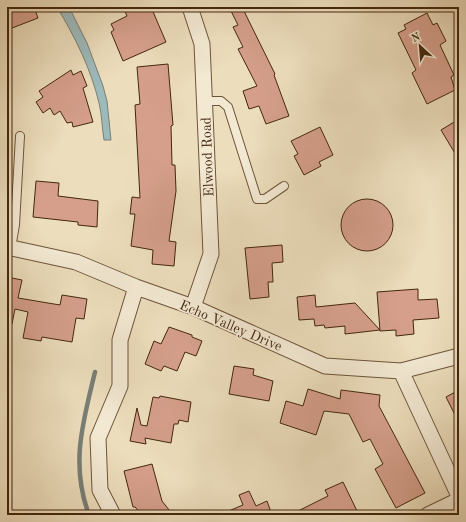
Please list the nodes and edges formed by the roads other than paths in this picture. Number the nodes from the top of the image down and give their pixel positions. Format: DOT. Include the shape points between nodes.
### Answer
graph roads {
  1 [pos="190,7"];
  2 [pos="205,101"];
  3 [pos="20,136"];
  4 [pos="284,186"];
  5 [pos="9,247"];
  6 [pos="136,287"];
  7 [pos="193,307"];
  8 [pos="459,356"];
  9 [pos="401,371"];
  10 [pos="459,496"];
  11 [pos="459,500"];
  12 [pos="113,515"];
  13 [pos="428,515"];
  1 -- 2 [label="street, Elwood Road" via="202,44"];
  2 -- 4 [label="lane" via="221,101 228,107 257,199 265,199"];
  2 -- 7 [label="street, Elwood Road" via="211,254"];
  3 -- 5 [label="lane" via="15,225"];
  5 -- 6 [label="street, Echo Valley Drive" via="76,262"];
  6 -- 7 [label="street, Echo Valley Drive"];
  6 -- 12 [label="street" via="120,340 120,386 98,438 100,490"];
  7 -- 9 [label="street, Echo Valley Drive" via="325,366"];
  8 -- 9 [label="street, Echo Valley Drive"];
  9 -- 10 [label="street"];
  11 -- 13 [label="street"];
}
